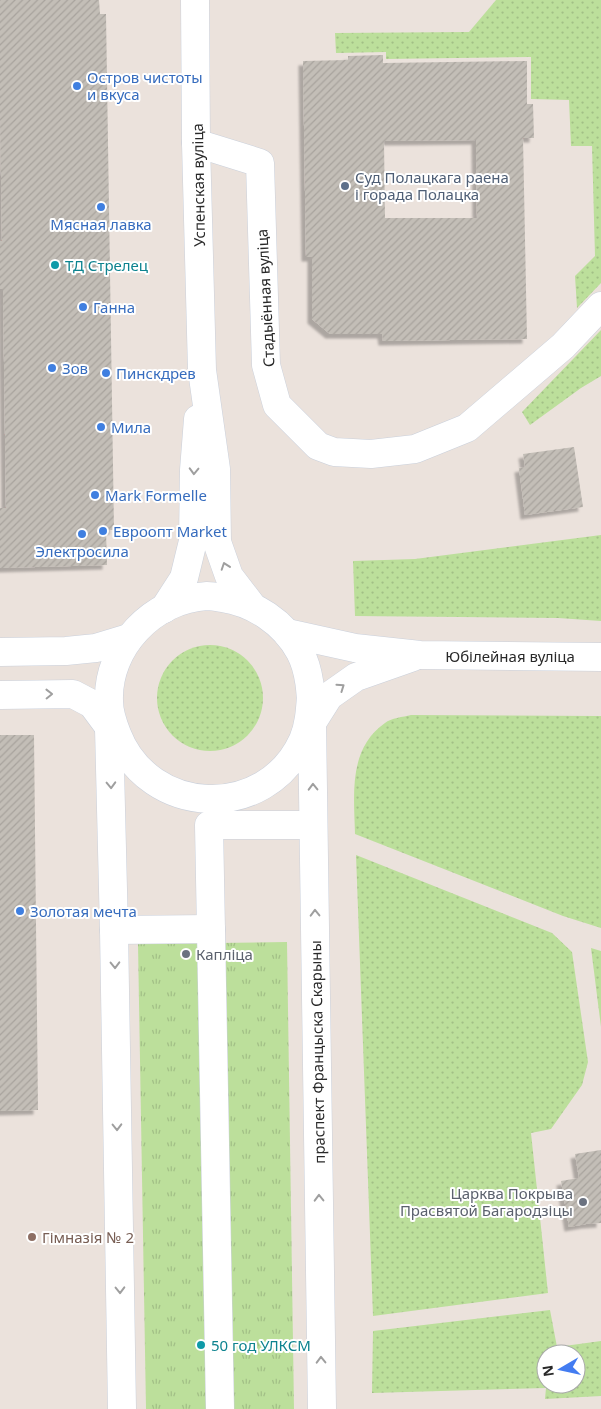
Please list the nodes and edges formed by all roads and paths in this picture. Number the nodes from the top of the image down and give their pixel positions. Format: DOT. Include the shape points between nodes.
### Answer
graph roads {
  1 [pos="195,0"];
  2 [pos="196,143"];
  3 [pos="601,306"];
  4 [pos="202,370"];
  5 [pos="252,606"];
  6 [pos="164,608"];
  7 [pos="287,633"];
  8 [pos="129,638"];
  9 [pos="0,652"];
  10 [pos="420,655"];
  11 [pos="601,657"];
  12 [pos="0,695"];
  13 [pos="309,719"];
  14 [pos="113,725"];
  15 [pos="313,825"];
  16 [pos="211,929"];
  17 [pos="114,930"];
  18 [pos="122,1409"];
  19 [pos="220,1409"];
  20 [pos="322,1409"];
  1 -- 2 [label="street, Успенская вуліца"];
  2 -- 3 [label="street, Стадыённая вуліца" via="260,163 266,365 277,405 318,446 334,452 371,454 415,449 467,428 563,346"];
  2 -- 4 [label="street, Успенская вуліца"];
  5 -- 4 [label="street, Успенская вуліца, one-way" via="229,576 217,542 216,469"];
  4 -- 6 [label="street, Успенская вуліца, one-way" via="194,470 193,542 184,578"];
  5 -- 6 [label="street" via="208,596"];
  5 -- 7 [label="street"];
  6 -- 8 [label="street"];
  7 -- 10 [label="street, Юбілейная вуліца" via="355,648"];
  7 -- 13 [label="street, праспект Францыска Скарыны" via="300,652 308,673"];
  8 -- 9 [label="street" via="96,648"];
  8 -- 14 [label="street" via="111,679"];
  10 -- 11 [label="street, Юбілейная вуліца"];
  13 -- 10 [label="street, Юбілейная вуліца, one-way" via="329,696 356,677"];
  12 -- 14 [label="street, one-way" via="73,694 92,704"];
  13 -- 14 [label="street, Юбілейная вуліца" via="291,759 276,776 236,796 213,800 190,798 169,791 150,779 133,764"];
  15 -- 13 [label="street, праспект Францыска Скарыны, one-way"];
  14 -- 17 [label="street, one-way"];
  15 -- 16 [label="street" via="209,826"];
  20 -- 15 [label="street, праспект Францыска Скарыны, one-way"];
  16 -- 17 [label="street"];
  16 -- 19 [label="street"];
  17 -- 18 [label="street, one-way"];
}
